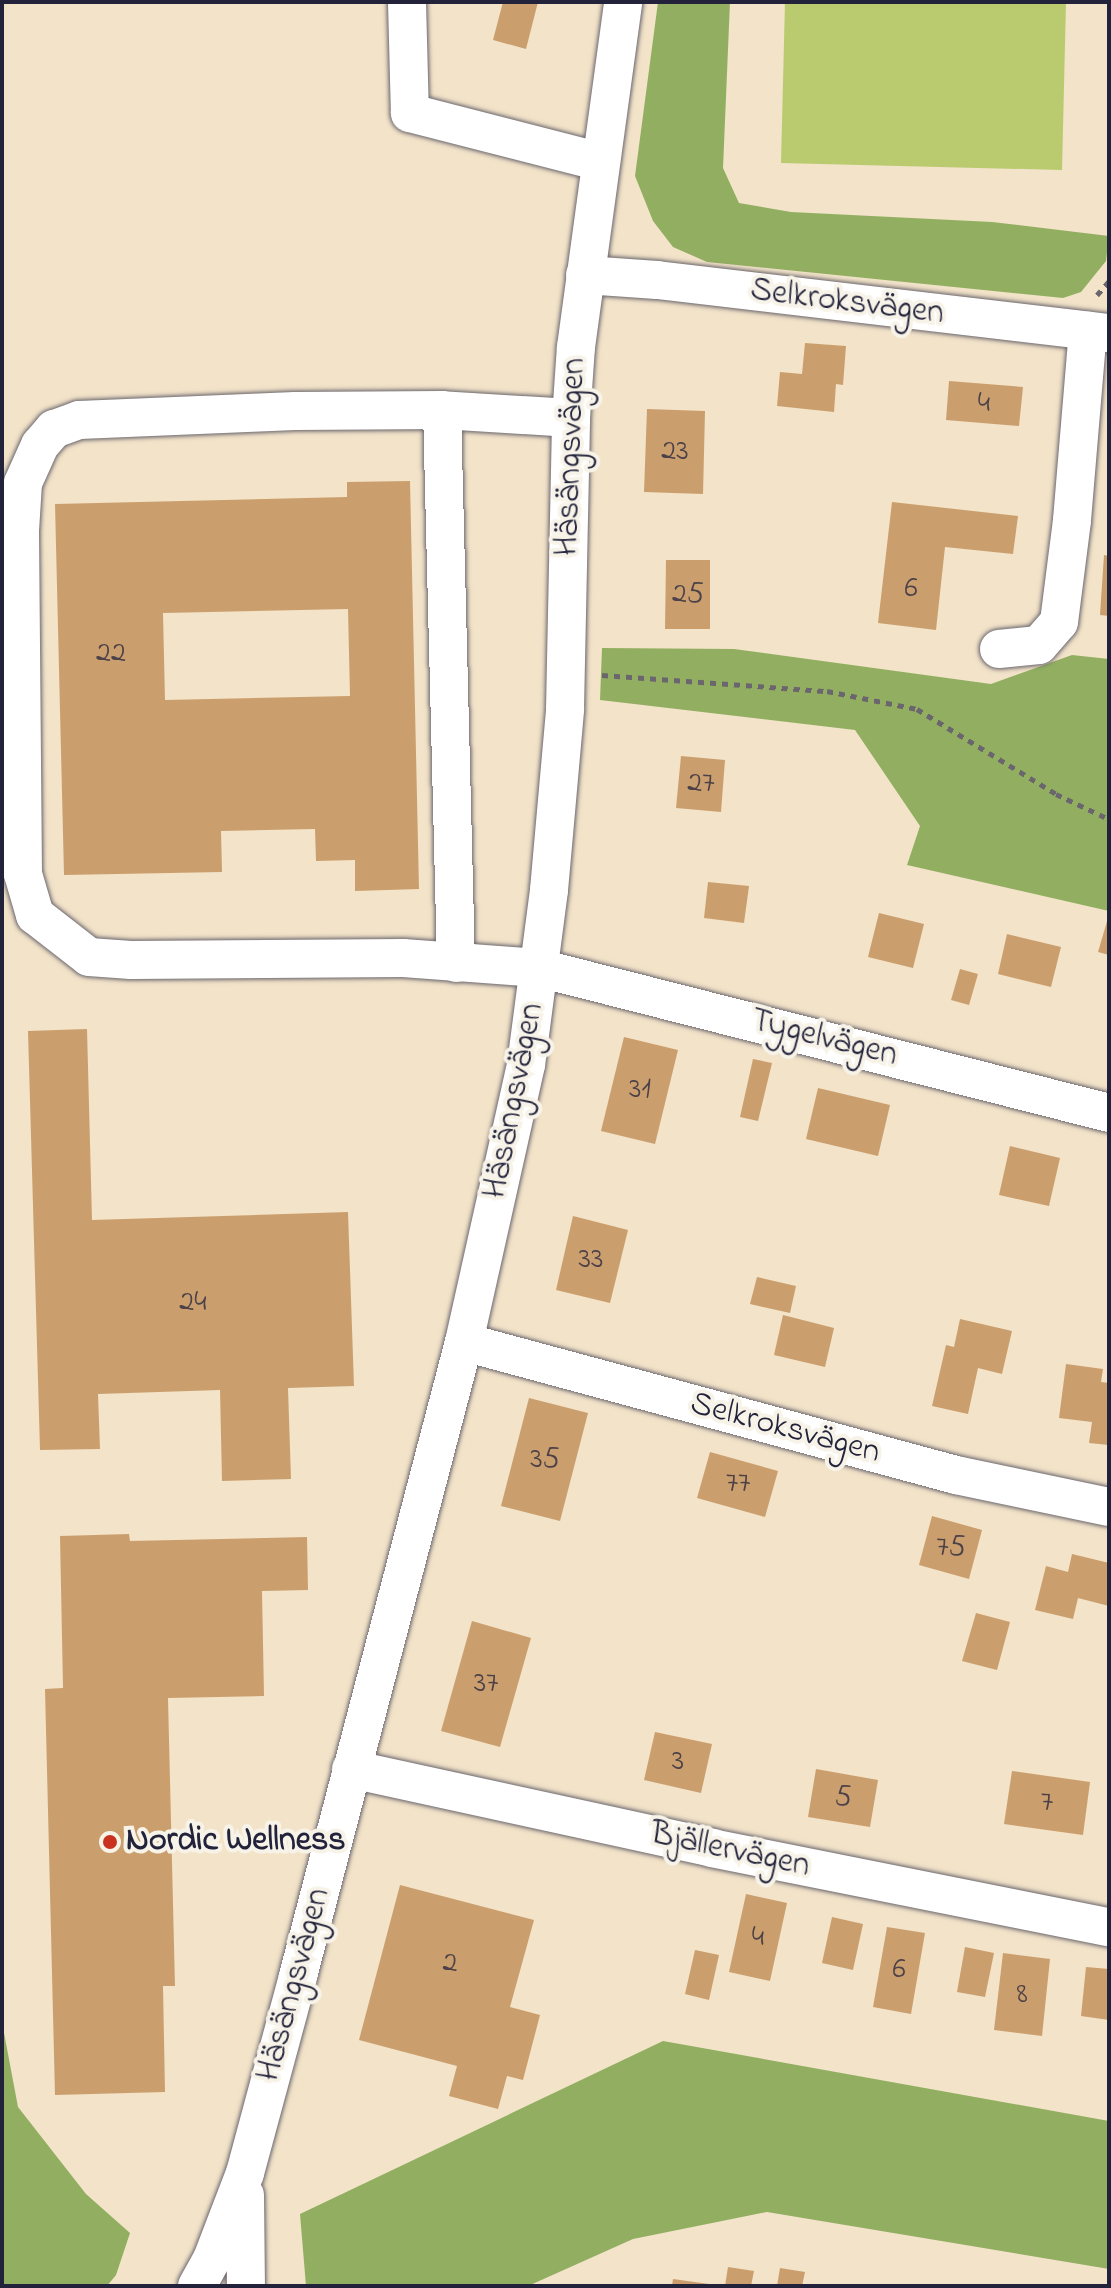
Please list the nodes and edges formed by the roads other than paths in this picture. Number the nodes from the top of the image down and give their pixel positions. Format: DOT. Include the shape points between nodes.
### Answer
graph roads {
  1 [pos="407,2"];
  2 [pos="623,2"];
  3 [pos="601,162"];
  4 [pos="585,275"];
  5 [pos="1099,332"];
  6 [pos="442,410"];
  7 [pos="571,418"];
  8 [pos="999,649"];
  9 [pos="456,963"];
  10 [pos="539,968"];
  11 [pos="1109,1113"];
  12 [pos="464,1342"];
  13 [pos="1109,1507"];
  14 [pos="351,1769"];
  15 [pos="1109,1927"];
  16 [pos="245,2173"];
  17 [pos="197,2286"];
  18 [pos="246,2286"];
  1 -- 3 [label="street" via="410,113"];
  2 -- 3 [label="street, Häsängsvägen"];
  3 -- 4 [label="street, Häsängsvägen"];
  4 -- 5 [label="street, Selkroksvägen"];
  4 -- 7 [label="street, Häsängsvägen"];
  5 -- 8 [label="street" via="1059,622 1039,645"];
  6 -- 7 [label="street, Tygelvägen"];
  6 -- 9 [label="street"];
  6 -- 9 [label="street, Tygelvägen" via="79,420 54,429 40,445 23,483 23,874 35,915 89,957 403,958"];
  7 -- 10 [label="street, Häsängsvägen" via="565,673"];
  9 -- 10 [label="street, Tygelvägen"];
  10 -- 11 [label="street, Tygelvägen"];
  10 -- 12 [label="street, Häsängsvägen" via="526,1065"];
  12 -- 13 [label="street, Selkroksvägen" via="956,1475"];
  12 -- 14 [label="street, Häsängsvägen"];
  14 -- 15 [label="street, Bjällervägen"];
  14 -- 16 [label="street, Häsängsvägen"];
  16 -- 17 [label="street, Häsängsvägen"];
  16 -- 18 [label="street, Häsängsvägen"];
}
